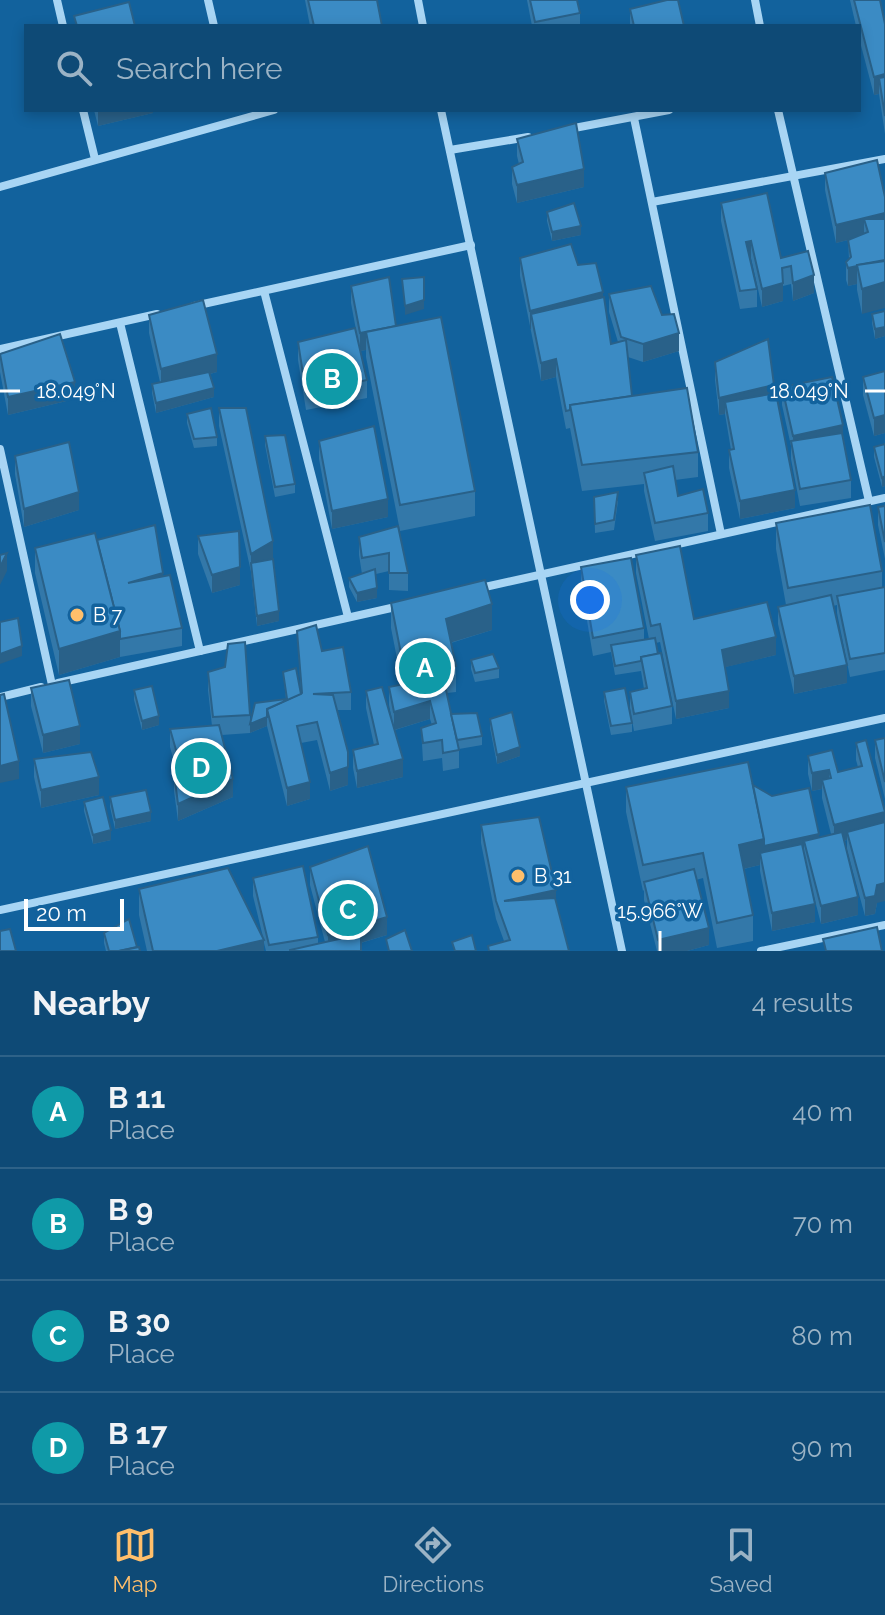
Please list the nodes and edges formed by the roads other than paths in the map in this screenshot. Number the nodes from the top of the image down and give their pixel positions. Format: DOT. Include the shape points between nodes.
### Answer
graph roads {
  1 [pos="57,0"];
  2 [pos="208,0"];
  3 [pos="418,0"];
  4 [pos="755,0"];
  5 [pos="63,24"];
  6 [pos="214,24"];
  7 [pos="423,24"];
  8 [pos="760,24"];
  9 [pos="83,112"];
  10 [pos="259,112"];
  11 [pos="441,112"];
  12 [pos="660,112"];
  13 [pos="778,112"];
  14 [pos="236,115"];
  15 [pos="634,118"];
  16 [pos="558,132"];
  17 [pos="542,134"];
  18 [pos="450,150"];
  19 [pos="95,159"];
  20 [pos="885,159"];
  21 [pos="792,177"];
  22 [pos="0,187"];
  23 [pos="652,202"];
  24 [pos="471,245"];
  25 [pos="264,291"];
  26 [pos="178,310"];
  27 [pos="163,313"];
  28 [pos="120,323"];
  29 [pos="0,349"];
  30 [pos="0,449"];
  31 [pos="885,498"];
  32 [pos="869,501"];
  33 [pos="721,534"];
  34 [pos="541,574"];
  35 [pos="467,591"];
  36 [pos="408,604"];
  37 [pos="348,617"];
  38 [pos="200,651"];
  39 [pos="52,685"];
  40 [pos="0,697"];
  41 [pos="885,718"];
  42 [pos="586,783"];
  43 [pos="0,910"];
  44 [pos="885,925"];
  45 [pos="802,947"];
  46 [pos="622,951"];
  47 [pos="761,951"];
  1 -- 5 [label="street"];
  2 -- 6 [label="street"];
  3 -- 7 [label="street"];
  4 -- 8 [label="street"];
  9 -- 19 [label="street"];
  10 -- 14 [label="street"];
  11 -- 18 [label="street"];
  12 -- 15 [label="street"];
  13 -- 21 [label="street"];
  14 -- 19 [label="street"];
  15 -- 16 [label="street"];
  15 -- 23 [label="street"];
  17 -- 18 [label="street"];
  18 -- 24 [label="street"];
  19 -- 22 [label="street"];
  20 -- 21 [label="street"];
  21 -- 23 [label="street"];
  21 -- 32 [label="street"];
  23 -- 33 [label="street"];
  24 -- 25 [label="street"];
  24 -- 34 [label="street"];
  25 -- 26 [label="street"];
  25 -- 37 [label="street"];
  27 -- 28 [label="street"];
  28 -- 29 [label="street"];
  28 -- 38 [label="street"];
  30 -- 39 [label="street"];
  31 -- 32 [label="street"];
  32 -- 33 [label="street"];
  33 -- 34 [label="street"];
  34 -- 35 [label="street"];
  34 -- 42 [label="street"];
  36 -- 37 [label="street"];
  37 -- 38 [label="street"];
  38 -- 39 [label="street"];
  39 -- 40 [label="street"];
  41 -- 42 [label="street"];
  42 -- 43 [label="street"];
  42 -- 46 [label="street"];
  44 -- 45 [label="street"];
  45 -- 47 [label="street"];
}
